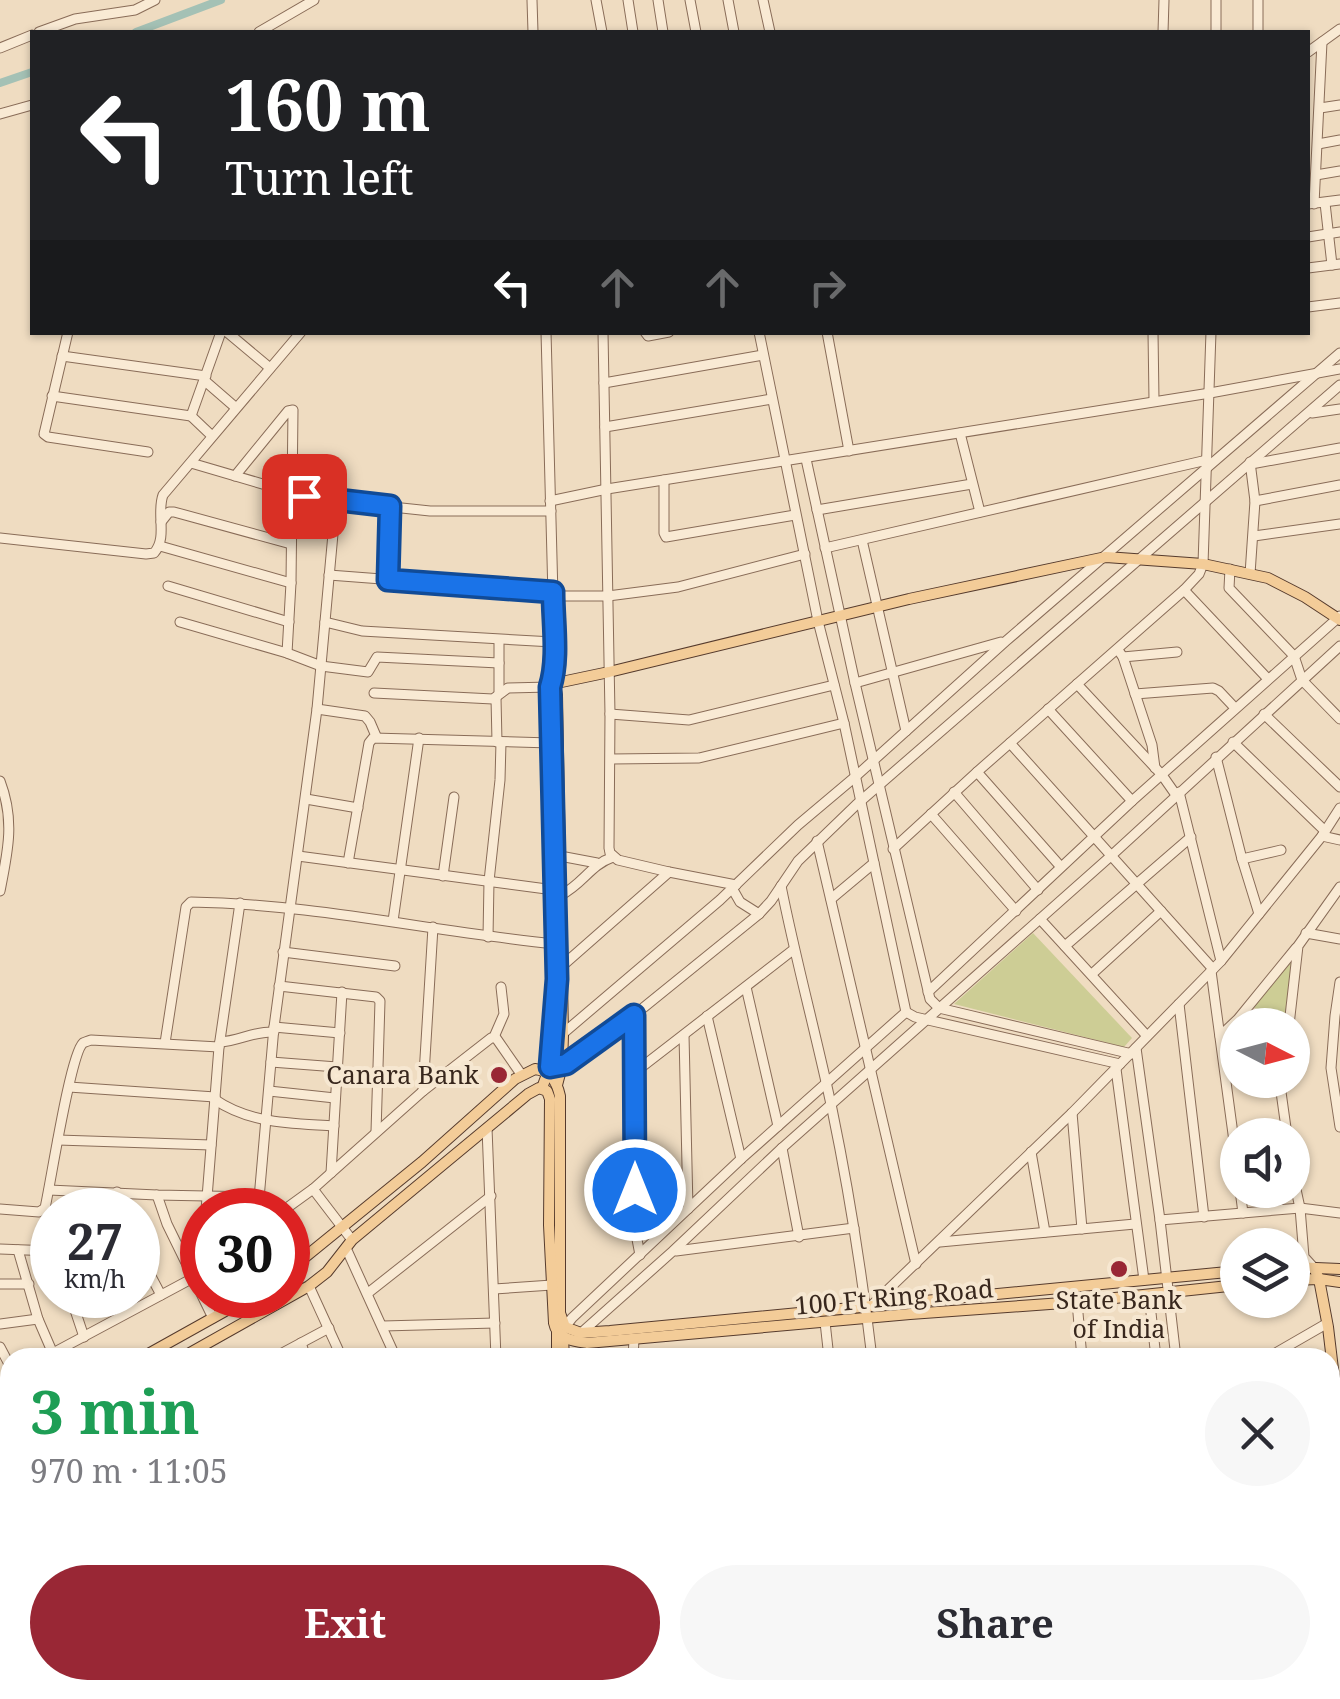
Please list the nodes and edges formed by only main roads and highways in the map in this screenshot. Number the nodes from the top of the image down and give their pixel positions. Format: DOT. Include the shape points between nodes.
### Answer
graph roads {
  1 [pos="1339,618"];
  2 [pos="551,685"];
  3 [pos="558,893"];
  4 [pos="558,1037"];
  5 [pos="554,1069"];
  6 [pos="558,1083"];
  7 [pos="542,1088"];
  8 [pos="550,1099"];
  9 [pos="310,1253"];
  10 [pos="1340,1269"];
  11 [pos="1220,1272"];
  12 [pos="1310,1272"];
  13 [pos="1317,1274"];
  14 [pos="1310,1276"];
  15 [pos="1340,1282"];
  16 [pos="1220,1286"];
  17 [pos="868,1310"];
  18 [pos="213,1318"];
  19 [pos="567,1330"];
  20 [pos="159,1348"];
  21 [pos="199,1348"];
  22 [pos="563,1348"];
  23 [pos="1329,1348"];
  1 -- 2 [label="main road" via="1268,578 1203,564 1106,557"];
  2 -- 3 [label="main road"];
  2 -- 3 [label="main road"];
  3 -- 4 [label="main road"];
  3 -- 4 [label="main road"];
  4 -- 5 [label="main road"];
  5 -- 6 [label="main road"];
  5 -- 7 [label="main road"];
  5 -- 9 [label="main road" via="521,1074"];
  6 -- 8 [label="main road"];
  6 -- 19 [label="main road"];
  7 -- 8 [label="main road"];
  7 -- 21 [label="main road" via="349,1244 309,1286"];
  8 -- 19 [label="main road" via="554,1323"];
  10 -- 13 [label="main road"];
  11 -- 17 [label="main road, 100 Ft Ring Road"];
  12 -- 13 [label="main road"];
  13 -- 14 [label="main road"];
  13 -- 15 [label="main road"];
  13 -- 23 [label="main road"];
  16 -- 17 [label="main road, 100 Ft Ring Road" via="1076,1302"];
  17 -- 19 [label="main road, 100 Ft Ring Road"];
  17 -- 19 [label="main road, 100 Ft Ring Road" via="825,1322 588,1343 572,1341"];
  18 -- 20 [label="main road"];
  19 -- 22 [label="main road"];
}
